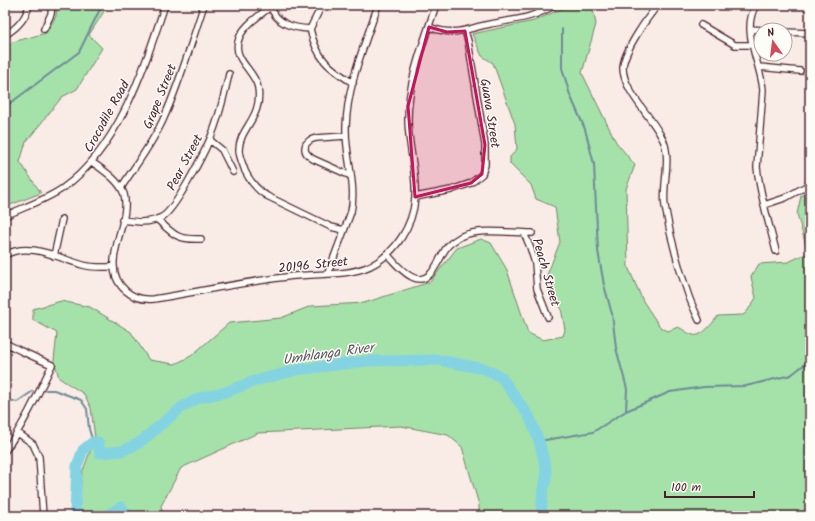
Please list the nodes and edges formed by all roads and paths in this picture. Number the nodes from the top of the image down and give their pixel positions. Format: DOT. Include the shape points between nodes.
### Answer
graph roads {
  1 [pos="29,5"];
  2 [pos="52,5"];
  3 [pos="165,5"];
  4 [pos="204,5"];
  5 [pos="322,5"];
  6 [pos="378,5"];
  7 [pos="436,5"];
  8 [pos="555,5"];
  9 [pos="658,5"];
  10 [pos="756,5"];
  11 [pos="270,6"];
  12 [pos="701,25"];
  13 [pos="429,27"];
  14 [pos="44,29"];
  15 [pos="310,29"];
  16 [pos="750,29"];
  17 [pos="753,29"];
  18 [pos="465,31"];
  19 [pos="793,32"];
  20 [pos="810,33"];
  21 [pos="5,35"];
  22 [pos="752,45"];
  23 [pos="759,67"];
  24 [pos="800,71"];
  25 [pos="230,74"];
  26 [pos="353,82"];
  27 [pos="346,136"];
  28 [pos="210,140"];
  29 [pos="92,162"];
  30 [pos="233,172"];
  31 [pos="351,176"];
  32 [pos="810,184"];
  33 [pos="121,188"];
  34 [pos="415,197"];
  35 [pos="764,205"];
  36 [pos="5,216"];
  37 [pos="157,219"];
  38 [pos="62,220"];
  39 [pos="122,220"];
  40 [pos="344,230"];
  41 [pos="524,233"];
  42 [pos="532,233"];
  43 [pos="201,239"];
  44 [pos="776,251"];
  45 [pos="387,254"];
  46 [pos="5,255"];
  47 [pos="54,256"];
  48 [pos="114,267"];
  49 [pos="328,273"];
  50 [pos="548,317"];
  51 [pos="699,320"];
  52 [pos="5,343"];
  53 [pos="18,433"];
  54 [pos="5,451"];
  55 [pos="43,516"];
  1 -- 21 [label="street" via="21,23"];
  2 -- 14 [label="street"];
  3 -- 29 [label="street, Crocodile Road" via="137,83 124,110"];
  4 -- 33 [label="street, Grape Street" via="162,121"];
  5 -- 15 [label="street"];
  6 -- 26 [label="street"];
  7 -- 13 [label="street, 20196 Street"];
  8 -- 18 [label="street" via="532,17"];
  9 -- 51 [label="street" via="627,53 623,69 628,85 664,143 666,214 682,277"];
  10 -- 16 [label="street"];
  11 -- 15 [label="street" via="276,17 286,25"];
  11 -- 40 [label="street" via="250,23 238,42 242,61 257,81 259,96 256,112 240,144 242,163 250,179 262,193 331,227"];
  12 -- 22 [label="street" via="735,45"];
  13 -- 18 [label="street" via="447,32"];
  13 -- 34 [label="street, 20196 Street" via="408,106 408,136"];
  15 -- 26 [label="street" via="313,43 321,58 337,73"];
  16 -- 17 [label="street"];
  16 -- 22 [label="street"];
  18 -- 34 [label="street, Guava Street" via="484,136 485,165 482,174 471,183"];
  19 -- 20 [label="street"];
  22 -- 23 [label="street"];
  23 -- 24 [label="street"];
  23 -- 35 [label="street" via="763,90 757,167"];
  25 -- 28 [label="street, Pear Street"];
  26 -- 27 [label="street" via="346,119"];
  27 -- 31 [label="street"];
  27 -- 31 [label="street" via="313,138 306,144 305,150 313,159"];
  28 -- 30 [label="street" via="222,150"];
  28 -- 37 [label="street, Pear Street" via="178,198 168,212"];
  29 -- 33 [label="street"];
  29 -- 36 [label="street, Crocodile Road" via="61,189"];
  31 -- 40 [label="street" via="353,200"];
  32 -- 35 [label="street" via="785,198"];
  33 -- 39 [label="street, 20196 Street" via="125,199"];
  34 -- 45 [label="street, 20196 Street" via="405,232"];
  35 -- 44 [label="street"];
  37 -- 39 [label="street" via="139,222"];
  37 -- 43 [label="street" via="176,236 190,240"];
  38 -- 47 [label="street"];
  39 -- 48 [label="street, 20196 Street"];
  40 -- 49 [label="street"];
  41 -- 42 [label="street, Peach Street"];
  41 -- 45 [label="street, Peach Street" via="476,232 463,236 448,247 429,275 420,278 412,277"];
  41 -- 50 [label="street, Peach Street" via="535,263 537,289"];
  45 -- 49 [label="street, 20196 Street" via="362,269"];
  46 -- 47 [label="street" via="11,251 33,249"];
  47 -- 48 [label="street" via="94,267"];
  48 -- 49 [label="street, 20196 Street" via="123,288 132,295 148,299 268,279"];
  52 -- 53 [label="street" via="52,364"];
  53 -- 54 [label="street"];
  53 -- 55 [label="street" via="33,444 39,457"];
}
